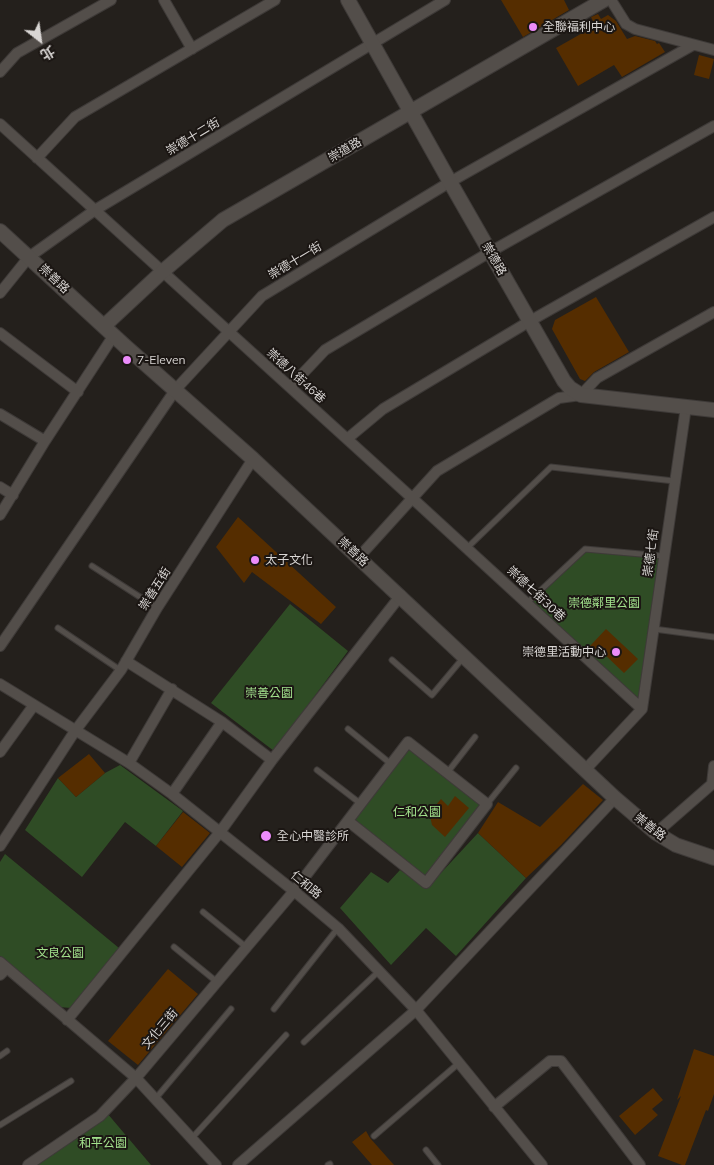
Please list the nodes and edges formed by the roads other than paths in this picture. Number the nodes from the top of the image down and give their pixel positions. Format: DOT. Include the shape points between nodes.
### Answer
graph roads {
  1 [pos="111,0"];
  2 [pos="164,0"];
  3 [pos="275,0"];
  4 [pos="348,0"];
  5 [pos="445,0"];
  6 [pos="604,0"];
  7 [pos="611,0"];
  8 [pos="372,43"];
  9 [pos="693,45"];
  10 [pos="192,49"];
  11 [pos="714,50"];
  12 [pos="0,72"];
  13 [pos="410,113"];
  14 [pos="0,124"];
  15 [pos="714,126"];
  16 [pos="37,158"];
  17 [pos="450,182"];
  18 [pos="95,210"];
  19 [pos="714,217"];
  20 [pos="0,231"];
  21 [pos="490,252"];
  22 [pos="29,257"];
  23 [pos="162,272"];
  24 [pos="0,293"];
  25 [pos="714,312"];
  26 [pos="530,321"];
  27 [pos="109,331"];
  28 [pos="229,332"];
  29 [pos="0,333"];
  30 [pos="290,387"];
  31 [pos="176,389"];
  32 [pos="78,392"];
  33 [pos="580,395"];
  34 [pos="686,407"];
  35 [pos="714,410"];
  36 [pos="0,414"];
  37 [pos="347,439"];
  38 [pos="45,441"];
  39 [pos="253,459"];
  40 [pos="674,481"];
  41 [pos="0,487"];
  42 [pos="13,495"];
  43 [pos="412,498"];
  44 [pos="0,515"];
  45 [pos="467,548"];
  46 [pos="663,556"];
  47 [pos="359,557"];
  48 [pos="92,566"];
  49 [pos="400,595"];
  50 [pos="527,603"];
  51 [pos="157,608"];
  52 [pos="58,628"];
  53 [pos="654,629"];
  54 [pos="714,637"];
  55 [pos="0,646"];
  56 [pos="465,656"];
  57 [pos="392,660"];
  58 [pos="123,666"];
  59 [pos="0,684"];
  60 [pos="172,689"];
  61 [pos="34,705"];
  62 [pos="642,709"];
  63 [pos="222,722"];
  64 [pos="348,730"];
  65 [pos="75,731"];
  66 [pos="475,737"];
  67 [pos="0,752"];
  68 [pos="272,760"];
  69 [pos="129,763"];
  70 [pos="392,764"];
  71 [pos="714,766"];
  72 [pos="516,768"];
  73 [pos="317,770"];
  74 [pos="585,770"];
  75 [pos="447,772"];
  76 [pos="713,784"];
  77 [pos="172,794"];
  78 [pos="616,798"];
  79 [pos="487,804"];
  80 [pos="361,805"];
  81 [pos="348,821"];
  82 [pos="220,832"];
  83 [pos="656,833"];
  84 [pos="0,846"];
  85 [pos="714,858"];
  86 [pos="294,891"];
  87 [pos="203,912"];
  88 [pos="338,928"];
  89 [pos="246,946"];
  90 [pos="174,947"];
  91 [pos="2,968"];
  92 [pos="379,971"];
  93 [pos="217,982"];
  94 [pos="274,1009"];
  95 [pos="231,1010"];
  96 [pos="416,1010"];
  97 [pos="67,1020"];
  98 [pos="286,1035"];
  99 [pos="304,1042"];
  100 [pos="7,1051"];
  101 [pos="0,1056"];
  102 [pos="459,1063"];
  103 [pos="136,1078"];
  104 [pos="71,1081"];
  105 [pos="156,1098"];
  106 [pos="494,1107"];
  107 [pos="0,1125"];
  108 [pos="374,1136"];
  109 [pos="192,1138"];
  110 [pos="426,1150"];
  111 [pos="28,1165"];
  112 [pos="216,1165"];
  113 [pos="238,1165"];
  114 [pos="438,1165"];
  115 [pos="542,1165"];
  116 [pos="640,1165"];
  1 -- 12 [label="street" via="18,53"];
  2 -- 10 [label="street"];
  3 -- 10 [label="street"];
  4 -- 8 [label="street, 崇德路"];
  5 -- 8 [label="street, 崇德十二街"];
  6 -- 13 [label="street, 崇道路"];
  7 -- 9 [label="street" via="630,27"];
  8 -- 13 [label="street, 崇德路"];
  8 -- 18 [label="street, 崇德十二街"];
  9 -- 11 [label="street"];
  9 -- 17 [label="street, 崇德十一街"];
  10 -- 16 [label="street" via="75,117"];
  13 -- 17 [label="street, 崇德路"];
  13 -- 23 [label="street, 崇道路" via="224,220"];
  14 -- 16 [label="street, 崇德八街46巷"];
  15 -- 21 [label="street"];
  16 -- 18 [label="street, 崇德八街46巷"];
  17 -- 21 [label="street, 崇德路"];
  17 -- 28 [label="street, 崇德十一街" via="262,296"];
  18 -- 22 [label="street, 崇德十二街"];
  18 -- 23 [label="street, 崇德八街46巷"];
  19 -- 26 [label="street"];
  20 -- 22 [label="street, 崇善路"];
  21 -- 26 [label="street, 崇德路"];
  21 -- 30 [label="street" via="325,350"];
  22 -- 24 [label="street, 崇德十二街"];
  22 -- 27 [label="street, 崇善路"];
  23 -- 27 [label="street, 崇道路"];
  23 -- 28 [label="street, 崇德八街46巷"];
  25 -- 33 [label="street" via="597,378"];
  26 -- 33 [label="street, 崇德路" via="564,381"];
  26 -- 37 [label="street" via="383,409"];
  27 -- 31 [label="street, 崇善路"];
  27 -- 32 [label="street"];
  28 -- 30 [label="street, 崇德八街46巷"];
  28 -- 31 [label="street, 崇德十一街"];
  29 -- 32 [label="street"];
  30 -- 37 [label="street, 崇德八街46巷"];
  31 -- 39 [label="street, 崇善路"];
  31 -- 55 [label="street, 崇德十一街"];
  32 -- 38 [label="street"];
  33 -- 34 [label="street"];
  33 -- 43 [label="street" via="559,398 436,471"];
  34 -- 35 [label="street"];
  34 -- 40 [label="street, 崇德七街"];
  36 -- 38 [label="street"];
  37 -- 43 [label="street, 崇德八街46巷"];
  38 -- 42 [label="street"];
  39 -- 47 [label="street, 崇善路"];
  39 -- 51 [label="street, 崇善五街"];
  40 -- 45 [label="lane" via="551,467"];
  40 -- 46 [label="street, 崇德七街"];
  41 -- 42 [label="street"];
  42 -- 44 [label="street"];
  43 -- 45 [label="street, 崇德七街30巷"];
  43 -- 47 [label="street"];
  45 -- 50 [label="street, 崇德七街30巷"];
  46 -- 50 [label="lane" via="585,548"];
  46 -- 53 [label="street, 崇德七街"];
  47 -- 49 [label="street, 崇善路"];
  48 -- 51 [label="lane"];
  49 -- 56 [label="street, 崇善路"];
  49 -- 68 [label="street"];
  50 -- 62 [label="street, 崇德七街30巷"];
  51 -- 58 [label="street, 崇善五街"];
  52 -- 58 [label="lane"];
  53 -- 54 [label="lane"];
  53 -- 62 [label="street, 崇德七街"];
  56 -- 57 [label="lane" via="432,695"];
  56 -- 74 [label="street, 崇善路"];
  58 -- 60 [label="street"];
  58 -- 65 [label="street, 崇善五街"];
  59 -- 61 [label="street, 仁和路"];
  60 -- 63 [label="street"];
  60 -- 69 [label="street"];
  61 -- 65 [label="street, 仁和路"];
  61 -- 67 [label="street"];
  62 -- 74 [label="street"];
  63 -- 68 [label="street"];
  63 -- 77 [label="street"];
  64 -- 70 [label="lane"];
  65 -- 69 [label="street, 仁和路"];
  65 -- 84 [label="street, 崇善五街"];
  66 -- 75 [label="lane"];
  68 -- 82 [label="street"];
  69 -- 77 [label="street, 仁和路"];
  70 -- 75 [label="street, 文化三街" via="408,742"];
  70 -- 80 [label="street, 文化三街"];
  71 -- 76 [label="street"];
  72 -- 79 [label="lane"];
  73 -- 80 [label="lane"];
  74 -- 78 [label="street, 崇善路"];
  75 -- 79 [label="street"];
  76 -- 83 [label="street"];
  77 -- 82 [label="street, 仁和路"];
  78 -- 83 [label="street, 崇善路"];
  78 -- 96 [label="street"];
  79 -- 81 [label="street" via="426,883"];
  80 -- 81 [label="street, 文化三街"];
  81 -- 86 [label="street, 文化三街"];
  82 -- 86 [label="street, 仁和路"];
  82 -- 97 [label="street"];
  83 -- 85 [label="street, 崇善路" via="676,845"];
  86 -- 88 [label="street, 仁和路"];
  86 -- 89 [label="street, 文化三街"];
  87 -- 89 [label="lane"];
  88 -- 92 [label="street, 仁和路"];
  88 -- 94 [label="lane"];
  89 -- 93 [label="street, 文化三街"];
  90 -- 93 [label="lane"];
  91 -- 97 [label="street"];
  92 -- 96 [label="street, 仁和路"];
  92 -- 99 [label="lane"];
  93 -- 103 [label="street, 文化三街"];
  95 -- 105 [label="lane"];
  96 -- 102 [label="street, 仁和路"];
  96 -- 113 [label="street"];
  97 -- 103 [label="street"];
  98 -- 109 [label="lane"];
  100 -- 101 [label="lane"];
  102 -- 106 [label="street, 仁和路"];
  102 -- 108 [label="lane"];
  103 -- 105 [label="street"];
  103 -- 111 [label="street, 文化三街" via="100,1116"];
  104 -- 107 [label="lane"];
  105 -- 109 [label="street"];
  106 -- 115 [label="street, 仁和路"];
  106 -- 116 [label="street" via="550,1061 561,1061"];
  109 -- 112 [label="street"];
  110 -- 114 [label="lane"];
}
